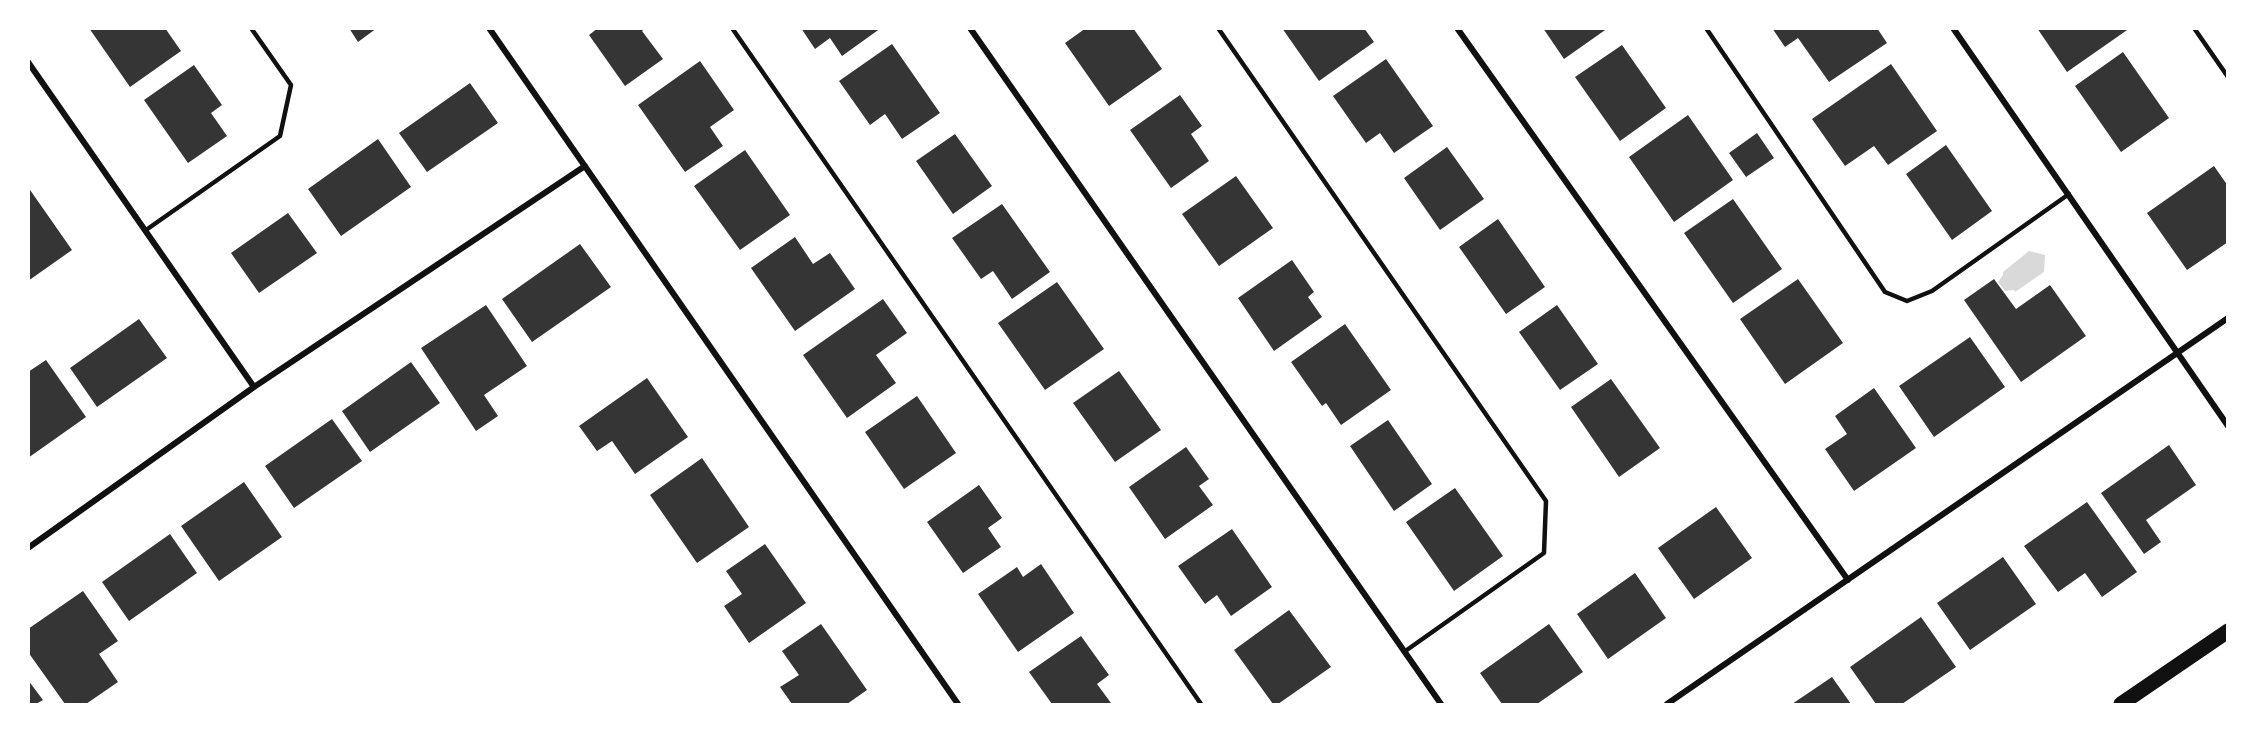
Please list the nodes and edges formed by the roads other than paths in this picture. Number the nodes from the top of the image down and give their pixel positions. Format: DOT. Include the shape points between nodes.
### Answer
graph roads {
  1 [pos="251,28"];
  2 [pos="489,28"];
  3 [pos="732,28"];
  4 [pos="970,28"];
  5 [pos="1218,28"];
  6 [pos="1457,28"];
  7 [pos="1706,28"];
  8 [pos="1953,28"];
  9 [pos="2194,28"];
  10 [pos="28,62"];
  11 [pos="2228,77"];
  12 [pos="585,166"];
  13 [pos="2069,194"];
  14 [pos="146,230"];
  15 [pos="2228,318"];
  16 [pos="2178,352"];
  17 [pos="254,387"];
  18 [pos="2228,426"];
  19 [pos="28,548"];
  20 [pos="1848,580"];
  21 [pos="2228,631"];
  22 [pos="1404,652"];
  23 [pos="958,705"];
  24 [pos="1201,705"];
  25 [pos="1441,705"];
  26 [pos="1667,705"];
  27 [pos="2121,705"];
  1 -- 14 [label="lane" via="291,85 280,136"];
  2 -- 12 [label="street"];
  3 -- 24 [label="lane"];
  4 -- 22 [label="street"];
  5 -- 22 [label="lane" via="1546,501 1544,553"];
  6 -- 20 [label="street"];
  7 -- 13 [label="lane" via="1885,292 1907,301 1932,291"];
  8 -- 13 [label="street"];
  9 -- 11 [label="lane"];
  10 -- 14 [label="street"];
  12 -- 17 [label="street"];
  12 -- 23 [label="street"];
  13 -- 16 [label="street"];
  14 -- 17 [label="street"];
  15 -- 16 [label="street"];
  16 -- 18 [label="street"];
  16 -- 20 [label="street"];
  17 -- 19 [label="street"];
  20 -- 26 [label="street"];
  21 -- 27 [label="main road"];
  22 -- 25 [label="street"];
}
